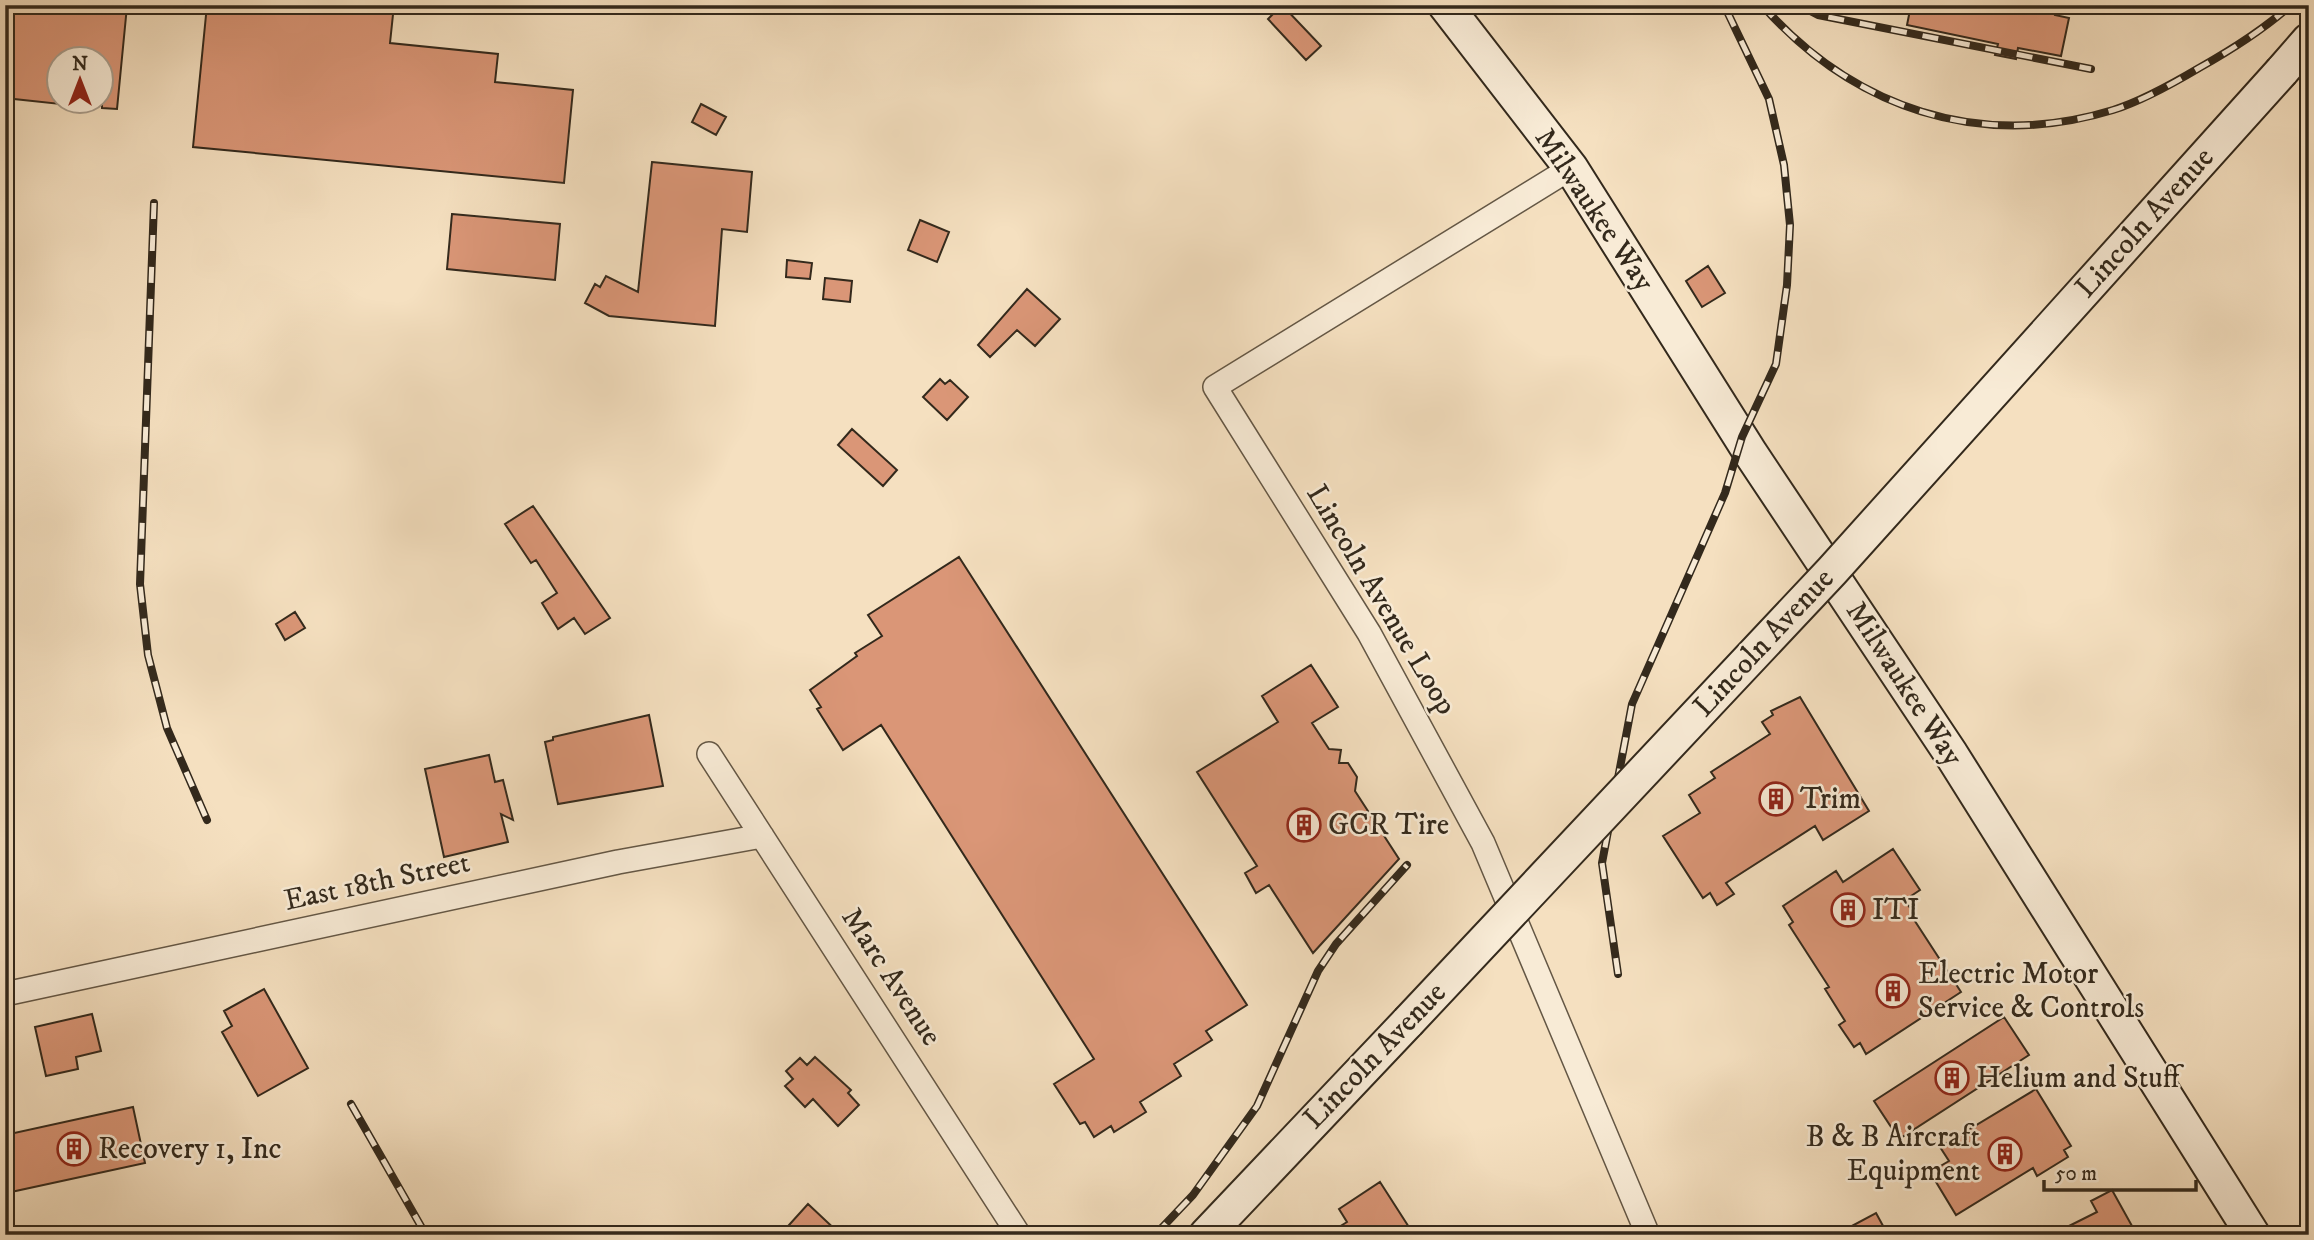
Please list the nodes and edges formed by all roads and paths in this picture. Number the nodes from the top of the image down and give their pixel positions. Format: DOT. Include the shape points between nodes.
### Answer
graph roads {
  1 [pos="1446,5"];
  2 [pos="2309,40"];
  3 [pos="1571,168"];
  4 [pos="709,754"];
  5 [pos="762,836"];
  6 [pos="5,994"];
  7 [pos="1019,1235"];
  8 [pos="1206,1235"];
  9 [pos="1648,1235"];
  10 [pos="2253,1235"];
  1 -- 3 [label="street, Milwaukee Way"];
  2 -- 8 [label="street, Lincoln Avenue, bridge" via="1832,571"];
  3 -- 9 [label="street, Lincoln Avenue Loop" via="1215,387 1369,633 1483,843"];
  3 -- 10 [label="street, Milwaukee Way" via="1751,454 1951,754"];
  4 -- 5 [label="street, Marc Avenue"];
  5 -- 6 [label="street, East 18th Street" via="606,864"];
  5 -- 7 [label="street, Marc Avenue"];
}
